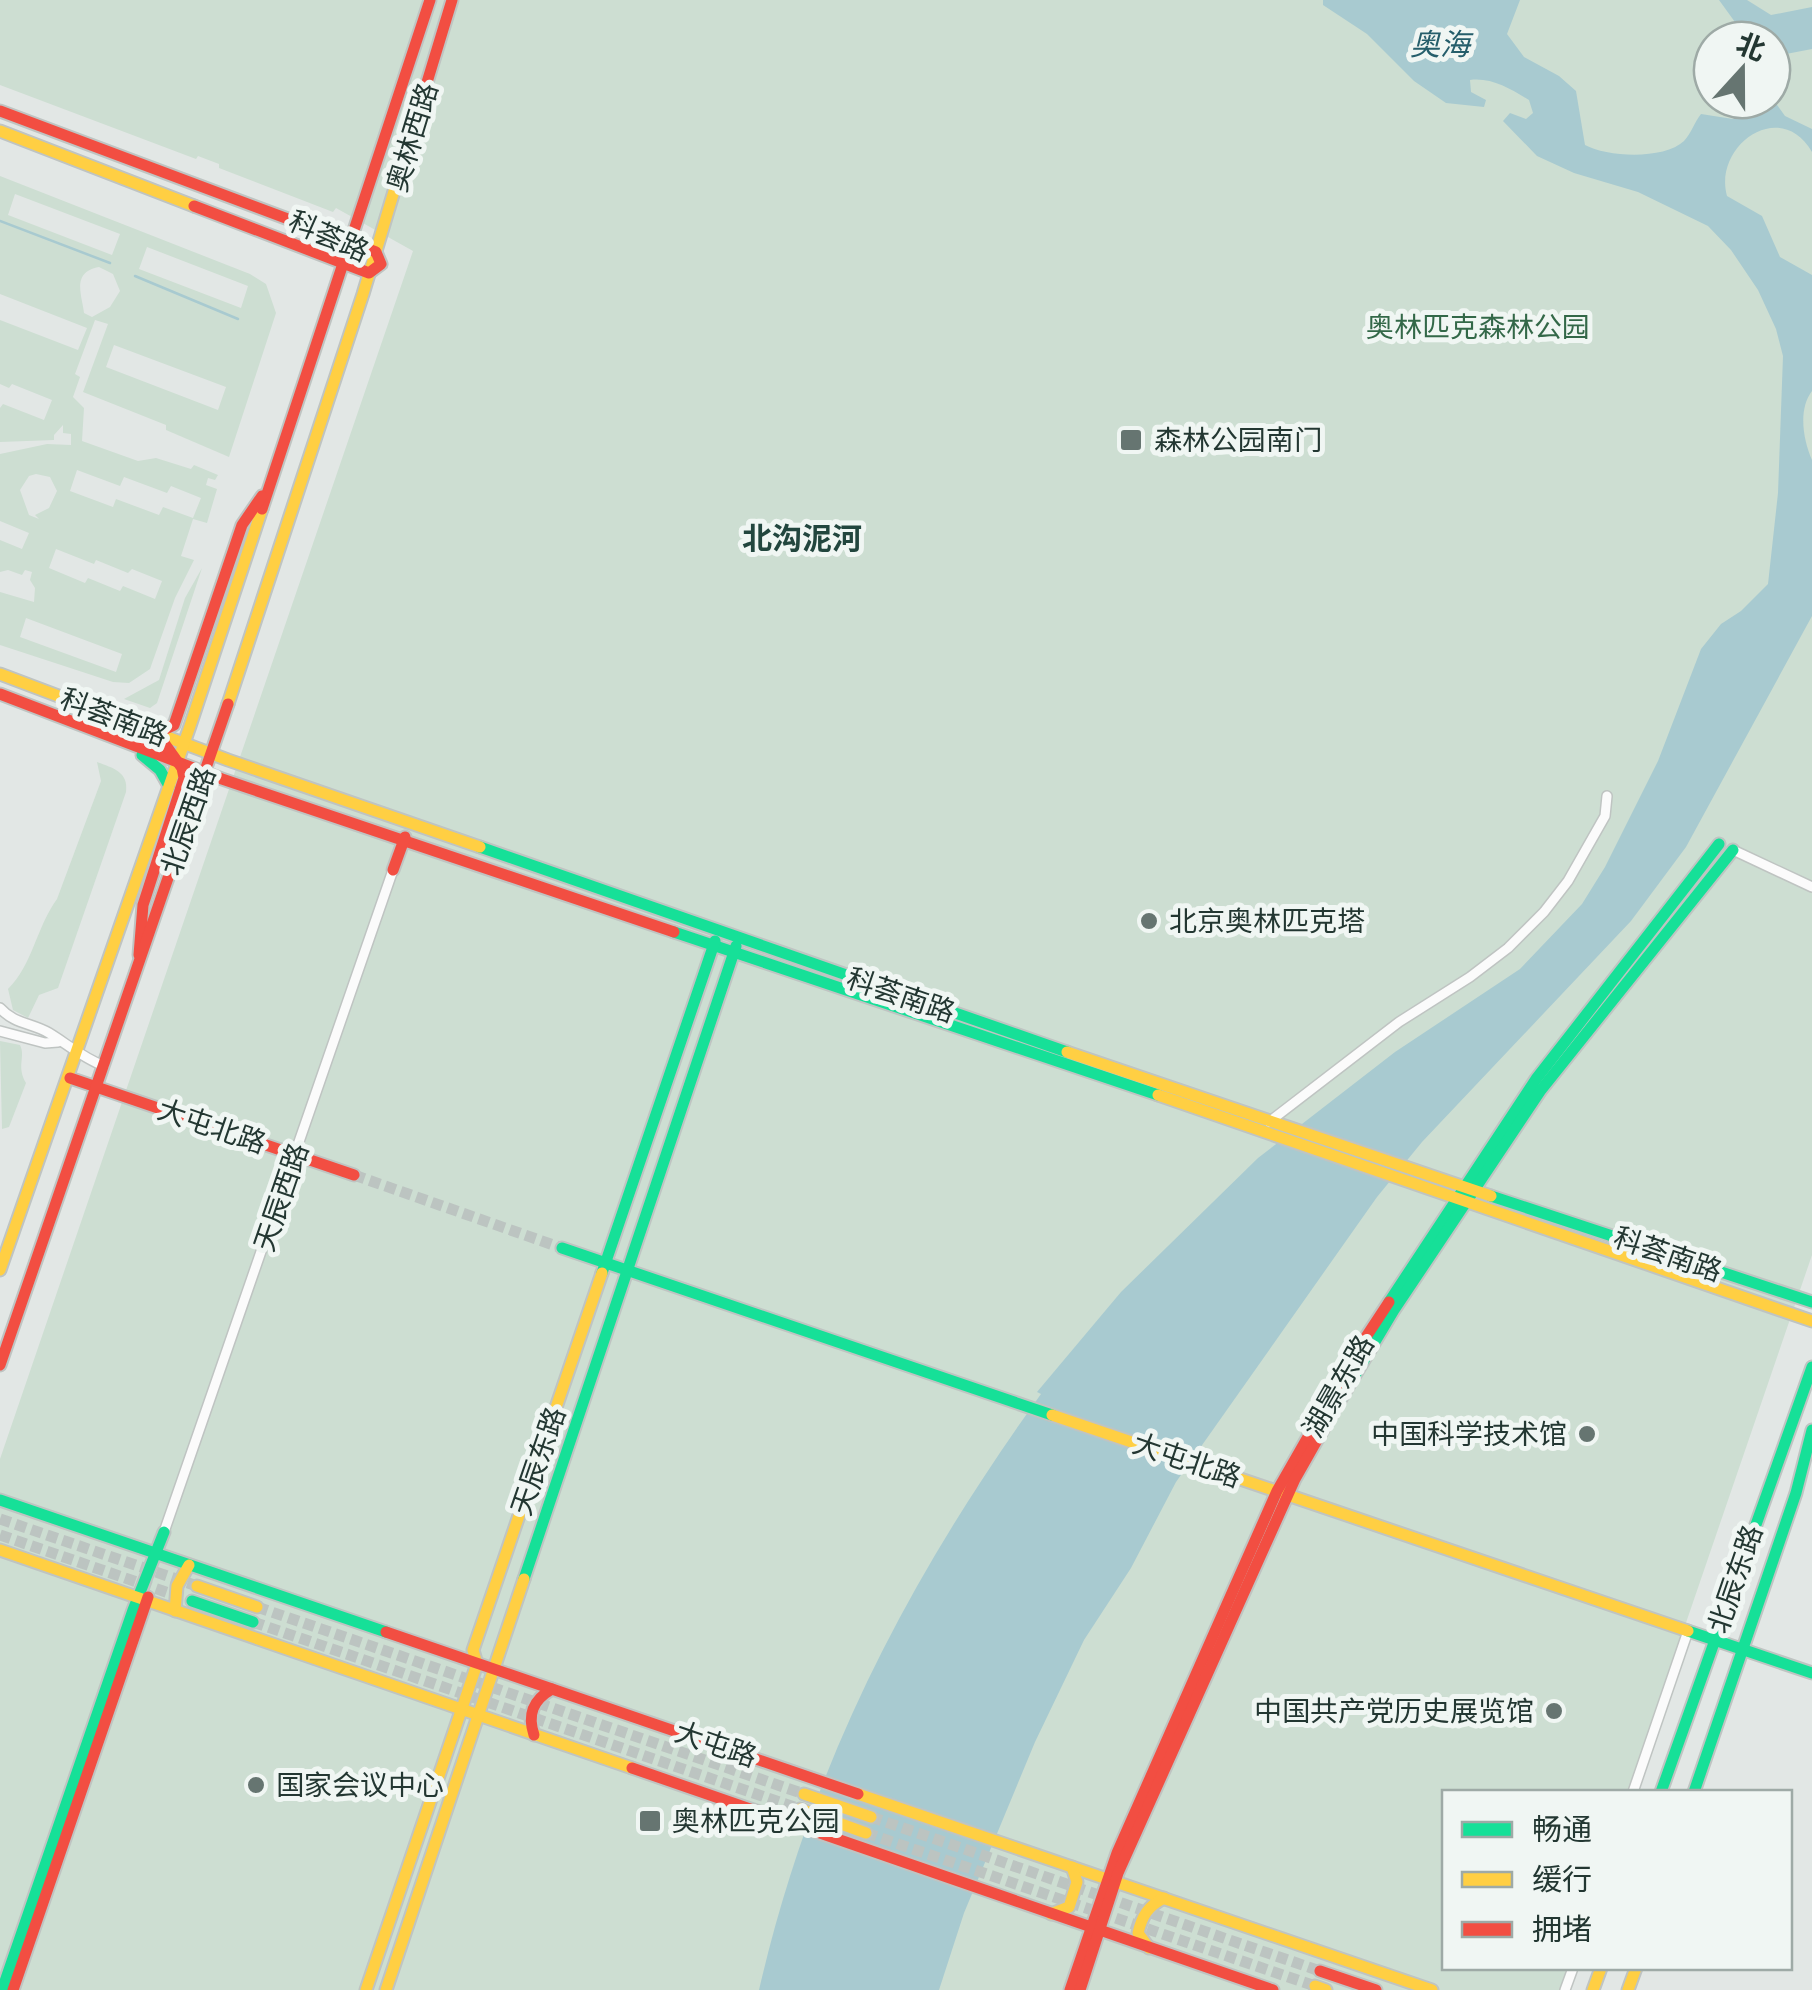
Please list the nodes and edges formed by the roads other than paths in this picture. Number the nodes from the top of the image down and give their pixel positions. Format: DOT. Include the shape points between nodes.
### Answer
graph roads {
  1 [pos="430,0"];
  2 [pos="452,0"];
  3 [pos="0,111"];
  4 [pos="0,131"];
  5 [pos="352,242"];
  6 [pos="376,252"];
  7 [pos="344,263"];
  8 [pos="369,273"];
  9 [pos="270,485"];
  10 [pos="0,674"];
  11 [pos="0,694"];
  12 [pos="24,703"];
  13 [pos="196,709"];
  14 [pos="119,719"];
  15 [pos="157,734"];
  16 [pos="112,737"];
  17 [pos="184,744"];
  18 [pos="211,754"];
  19 [pos="177,762"];
  20 [pos="204,773"];
  21 [pos="222,779"];
  22 [pos="169,786"];
  23 [pos="1608,796"];
  24 [pos="402,820"];
  25 [pos="416,825"];
  26 [pos="403,840"];
  27 [pos="1718,844"];
  28 [pos="1733,850"];
  29 [pos="393,870"];
  30 [pos="1694,875"];
  31 [pos="1704,884"];
  32 [pos="1812,887"];
  33 [pos="716,939"];
  34 [pos="736,946"];
  35 [pos="139,964"];
  36 [pos="0,1009"];
  37 [pos="0,1019"];
  38 [pos="0,1031"];
  39 [pos="58,1042"];
  40 [pos="78,1052"];
  41 [pos="104,1066"];
  42 [pos="70,1078"];
  43 [pos="97,1086"];
  44 [pos="1269,1122"];
  45 [pos="296,1155"];
  46 [pos="1398,1170"];
  47 [pos="354,1175"];
  48 [pos="1469,1187"];
  49 [pos="1461,1199"];
  50 [pos="562,1248"];
  51 [pos="606,1263"];
  52 [pos="0,1270"];
  53 [pos="626,1271"];
  54 [pos="1812,1302"];
  55 [pos="1812,1321"];
  56 [pos="0,1365"];
  57 [pos="1812,1367"];
  58 [pos="1812,1430"];
  59 [pos="1283,1492"];
  60 [pos="0,1500"];
  61 [pos="164,1532"];
  62 [pos="0,1550"];
  63 [pos="156,1554"];
  64 [pos="188,1565"];
  65 [pos="197,1586"];
  66 [pos="142,1599"];
  67 [pos="192,1601"];
  68 [pos="258,1607"];
  69 [pos="175,1610"];
  70 [pos="253,1622"];
  71 [pos="1688,1630"];
  72 [pos="1715,1638"];
  73 [pos="1742,1649"];
  74 [pos="476,1664"];
  75 [pos="495,1670"];
  76 [pos="1812,1672"];
  77 [pos="552,1688"];
  78 [pos="462,1710"];
  79 [pos="480,1716"];
  80 [pos="534,1734"];
  81 [pos="1633,1790"];
  82 [pos="1662,1790"];
  83 [pos="1695,1790"];
  84 [pos="804,1794"];
  85 [pos="800,1809"];
  86 [pos="871,1817"];
  87 [pos="866,1832"];
  88 [pos="1072,1867"];
  89 [pos="1112,1879"];
  90 [pos="1164,1898"];
  91 [pos="1050,1914"];
  92 [pos="1095,1929"];
  93 [pos="1150,1948"];
  94 [pos="1320,1971"];
  95 [pos="2,1990"];
  96 [pos="13,1990"];
  97 [pos="366,1990"];
  98 [pos="386,1990"];
  99 [pos="1070,1990"];
  100 [pos="1080,1990"];
  101 [pos="1272,1990"];
  102 [pos="1376,1990"];
  103 [pos="1432,1990"];
  1 -- 5 [label="street, 奥林西路"];
  2 -- 6 [label="street, 奥林西路"];
  3 -- 5 [label="street, 科荟路"];
  4 -- 7 [label="street, 科荟路"];
  5 -- 6 [label="street, 科荟路"];
  5 -- 7 [label="street, 奥林西路"];
  6 -- 8 [label="street, 科荟路" via="382,264"];
  7 -- 8 [label="street, 科荟路"];
  7 -- 9 [label="street, 北辰西路"];
  8 -- 18 [label="street, 北辰西路"];
  9 -- 13 [label="street, 北辰西路"];
  9 -- 15 [label="street" via="242,525 174,725"];
  10 -- 14 [label="street, 科荟南路"];
  11 -- 12 [label="street, 科荟南路"];
  12 -- 16 [label="street, 科荟南路"];
  12 -- 22 [label="street" via="146,756"];
  13 -- 17 [label="street, 北辰西路"];
  13 -- 21 [label="street" via="191,750"];
  14 -- 15 [label="street, 科荟南路"];
  14 -- 16 [label="street" via="121,730"];
  15 -- 17 [label="street, 科荟南路"];
  15 -- 35 [label="street" via="184,778 143,905"];
  16 -- 19 [label="street, 科荟南路"];
  17 -- 18 [label="street, 科荟南路"];
  17 -- 19 [label="street, 北辰西路"];
  18 -- 20 [label="street, 北辰西路"];
  18 -- 24 [label="street, 科荟南路"];
  19 -- 20 [label="street, 科荟南路"];
  19 -- 22 [label="street, 北辰西路"];
  20 -- 21 [label="street, 科荟南路"];
  20 -- 35 [label="street, 北辰西路"];
  21 -- 26 [label="street, 科荟南路"];
  22 -- 40 [label="street, 北辰西路"];
  23 -- 44 [label="street" via="1605,816 1568,882 1508,948"];
  24 -- 25 [label="street, 科荟南路"];
  24 -- 26 [label="street, 天辰西路"];
  25 -- 26 [label="street, 天辰西路"];
  25 -- 33 [label="street, 科荟南路"];
  26 -- 29 [label="street, 天辰西路"];
  26 -- 33 [label="street, 科荟南路"];
  27 -- 30 [label="street, 湖景东路"];
  28 -- 31 [label="street, 湖景东路"];
  28 -- 32 [label="street"];
  29 -- 45 [label="street, 天辰西路"];
  30 -- 31 [label="street"];
  30 -- 48 [label="street, 湖景东路" via="1536,1079"];
  31 -- 48 [label="street, 湖景东路"];
  33 -- 34 [label="street, 科荟南路"];
  33 -- 51 [label="street, 天辰东路"];
  34 -- 44 [label="street, 科荟南路"];
  34 -- 46 [label="street, 科荟南路" via="1279,1138"];
  34 -- 53 [label="street, 天辰东路"];
  35 -- 41 [label="street, 北辰西路"];
  36 -- 37 [label="street"];
  36 -- 39 [label="street"];
  38 -- 39 [label="street"];
  39 -- 40 [label="street"];
  40 -- 41 [label="street"];
  40 -- 42 [label="street, 北辰西路"];
  41 -- 43 [label="street, 北辰西路"];
  42 -- 43 [label="street, 大屯北路"];
  42 -- 52 [label="street, 北辰西路"];
  43 -- 45 [label="street, 大屯北路"];
  43 -- 56 [label="street, 北辰西路"];
  44 -- 46 [label="street, 科荟南路"];
  45 -- 47 [label="street, 大屯北路"];
  45 -- 61 [label="street, 天辰西路"];
  46 -- 48 [label="street, 科荟南路"];
  46 -- 49 [label="street, 科荟南路"];
  48 -- 49 [label="street, 湖景东路"];
  48 -- 54 [label="street, 科荟南路"];
  49 -- 55 [label="street, 科荟南路"];
  49 -- 59 [label="street, 湖景东路" via="1360,1346"];
  50 -- 51 [label="street, 大屯北路"];
  51 -- 53 [label="street, 大屯北路"];
  51 -- 74 [label="street, 天辰东路" via="473,1650"];
  53 -- 59 [label="street, 大屯北路"];
  53 -- 75 [label="street, 天辰东路"];
  57 -- 72 [label="street, 北辰东路"];
  58 -- 73 [label="street, 北辰东路"];
  59 -- 71 [label="street, 大屯北路"];
  59 -- 89 [label="street, 湖景东路" via="1189,1686"];
  60 -- 63 [label="street, 大屯路"];
  61 -- 63 [label="street, 天辰西路"];
  62 -- 66 [label="street, 大屯路"];
  63 -- 64 [label="street, 大屯路"];
  63 -- 66 [label="street, 天辰西路"];
  64 -- 69 [label="street" via="174,1590"];
  64 -- 74 [label="street, 大屯路"];
  65 -- 68 [label="street"];
  66 -- 69 [label="street, 大屯路"];
  66 -- 95 [label="street, 天辰西路"];
  66 -- 96 [label="street, 天辰西路"];
  67 -- 70 [label="street"];
  69 -- 78 [label="street, 大屯路"];
  71 -- 72 [label="street, 大屯北路"];
  71 -- 81 [label="street, 北辰东路"];
  72 -- 73 [label="street, 大屯北路"];
  72 -- 82 [label="street, 北辰东路"];
  73 -- 76 [label="street, 大屯北路"];
  73 -- 83 [label="street, 北辰东路"];
  74 -- 75 [label="street, 大屯路"];
  74 -- 78 [label="street, 天辰东路"];
  75 -- 77 [label="street, 大屯路"];
  75 -- 79 [label="street, 天辰东路"];
  77 -- 80 [label="street" via="532,1710"];
  77 -- 88 [label="street, 大屯路"];
  78 -- 79 [label="street, 大屯路"];
  78 -- 97 [label="street, 天辰东路"];
  79 -- 80 [label="street, 大屯路"];
  79 -- 98 [label="street, 天辰东路"];
  80 -- 91 [label="street, 大屯路"];
  84 -- 86 [label="street"];
  85 -- 87 [label="street"];
  88 -- 89 [label="street, 大屯路"];
  88 -- 91 [label="street" via="1078,1882 1068,1906"];
  89 -- 90 [label="street, 大屯路"];
  89 -- 92 [label="street, 湖景东路"];
  90 -- 93 [label="street" via="1148,1906 1141,1920 1138,1933"];
  90 -- 103 [label="street, 大屯路"];
  91 -- 92 [label="street, 大屯路"];
  92 -- 93 [label="street, 大屯路"];
  92 -- 99 [label="street, 湖景东路"];
  92 -- 100 [label="street, 湖景东路"];
  93 -- 101 [label="street, 大屯路"];
  94 -- 102 [label="street"];
}
